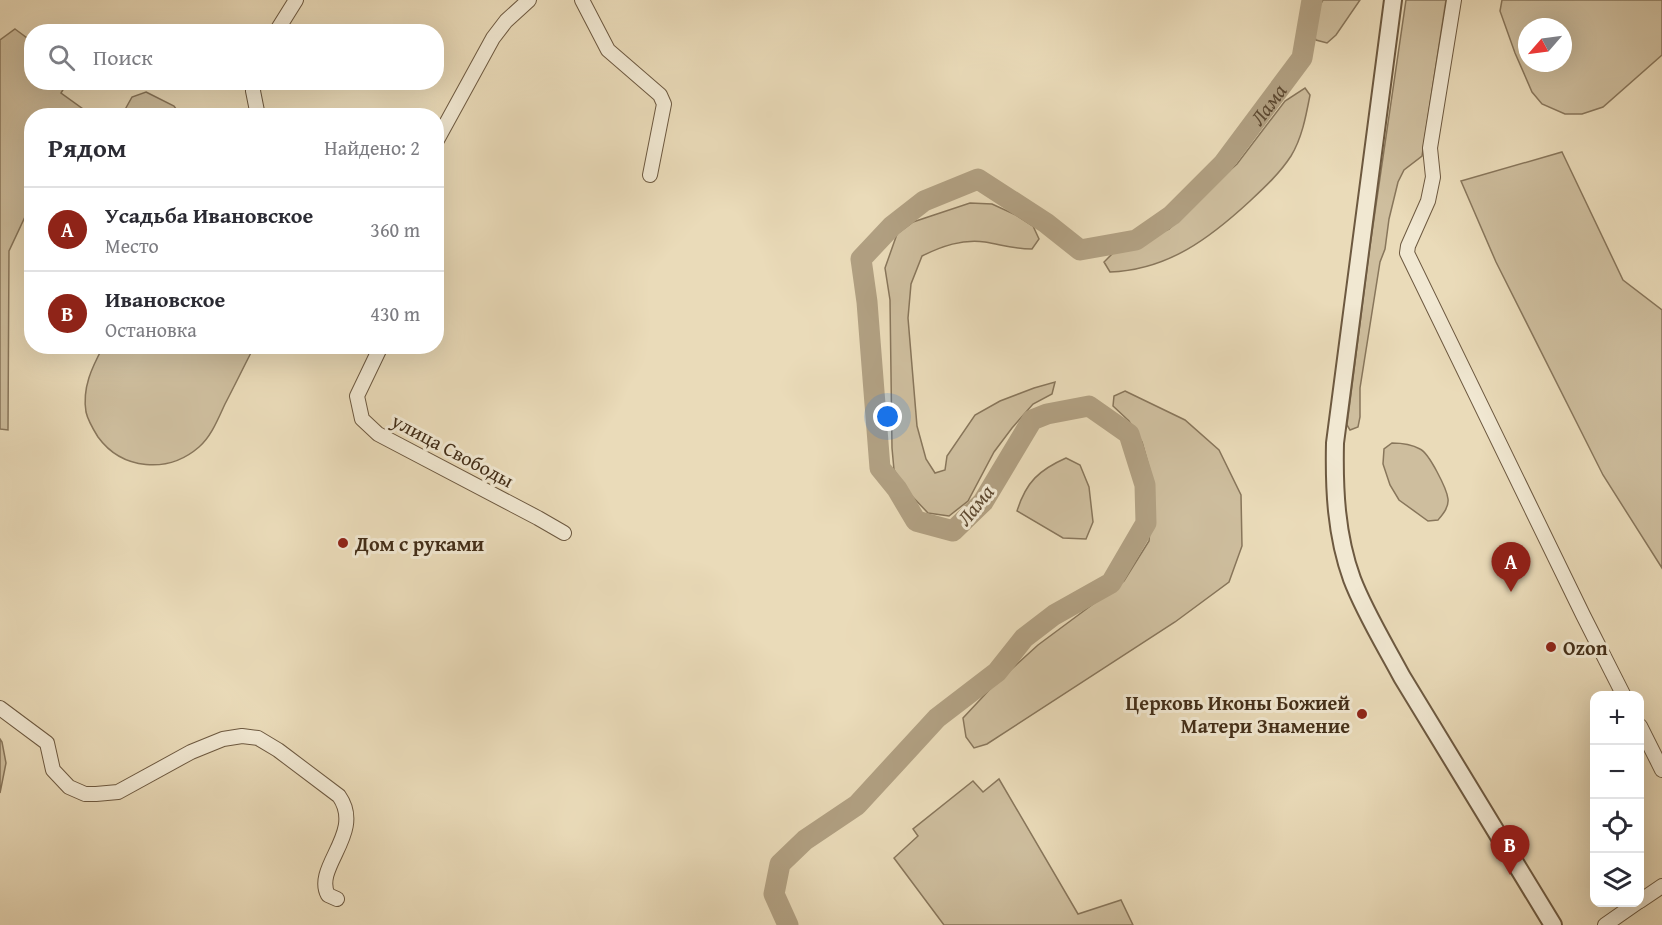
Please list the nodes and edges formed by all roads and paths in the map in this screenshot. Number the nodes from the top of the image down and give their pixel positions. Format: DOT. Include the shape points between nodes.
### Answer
graph roads {
  1 [pos="296,0"];
  2 [pos="529,0"];
  3 [pos="582,0"];
  4 [pos="1393,0"];
  5 [pos="1454,0"];
  6 [pos="281,24"];
  7 [pos="253,90"];
  8 [pos="256,108"];
  9 [pos="444,128"];
  10 [pos="650,175"];
  11 [pos="377,354"];
  12 [pos="564,533"];
  13 [pos="1622,691"];
  14 [pos="0,708"];
  15 [pos="1644,734"];
  16 [pos="1662,770"];
  17 [pos="1662,886"];
  18 [pos="337,898"];
  19 [pos="1644,899"];
  20 [pos="1632,907"];
  21 [pos="1553,925"];
  22 [pos="1605,925"];
  1 -- 6 [label="street"];
  2 -- 9 [label="street" via="506,21 494,39"];
  3 -- 10 [label="street" via="608,50 660,95 664,104"];
  4 -- 21 [label="street" via="1335,443 1338,526 1352,580 1383,642"];
  5 -- 13 [label="street" via="1430,148 1433,177 1428,201 1407,252"];
  7 -- 8 [label="street"];
  11 -- 12 [label="street, улица Свободы" via="357,396 362,419 378,434"];
  14 -- 18 [label="street" via="47,743 53,770 69,787 85,794 118,792 191,752 223,740 258,738 331,789 345,804 348,820 324,889"];
  15 -- 16 [label="street"];
  17 -- 19 [label="street"];
  20 -- 22 [label="street"];
}
